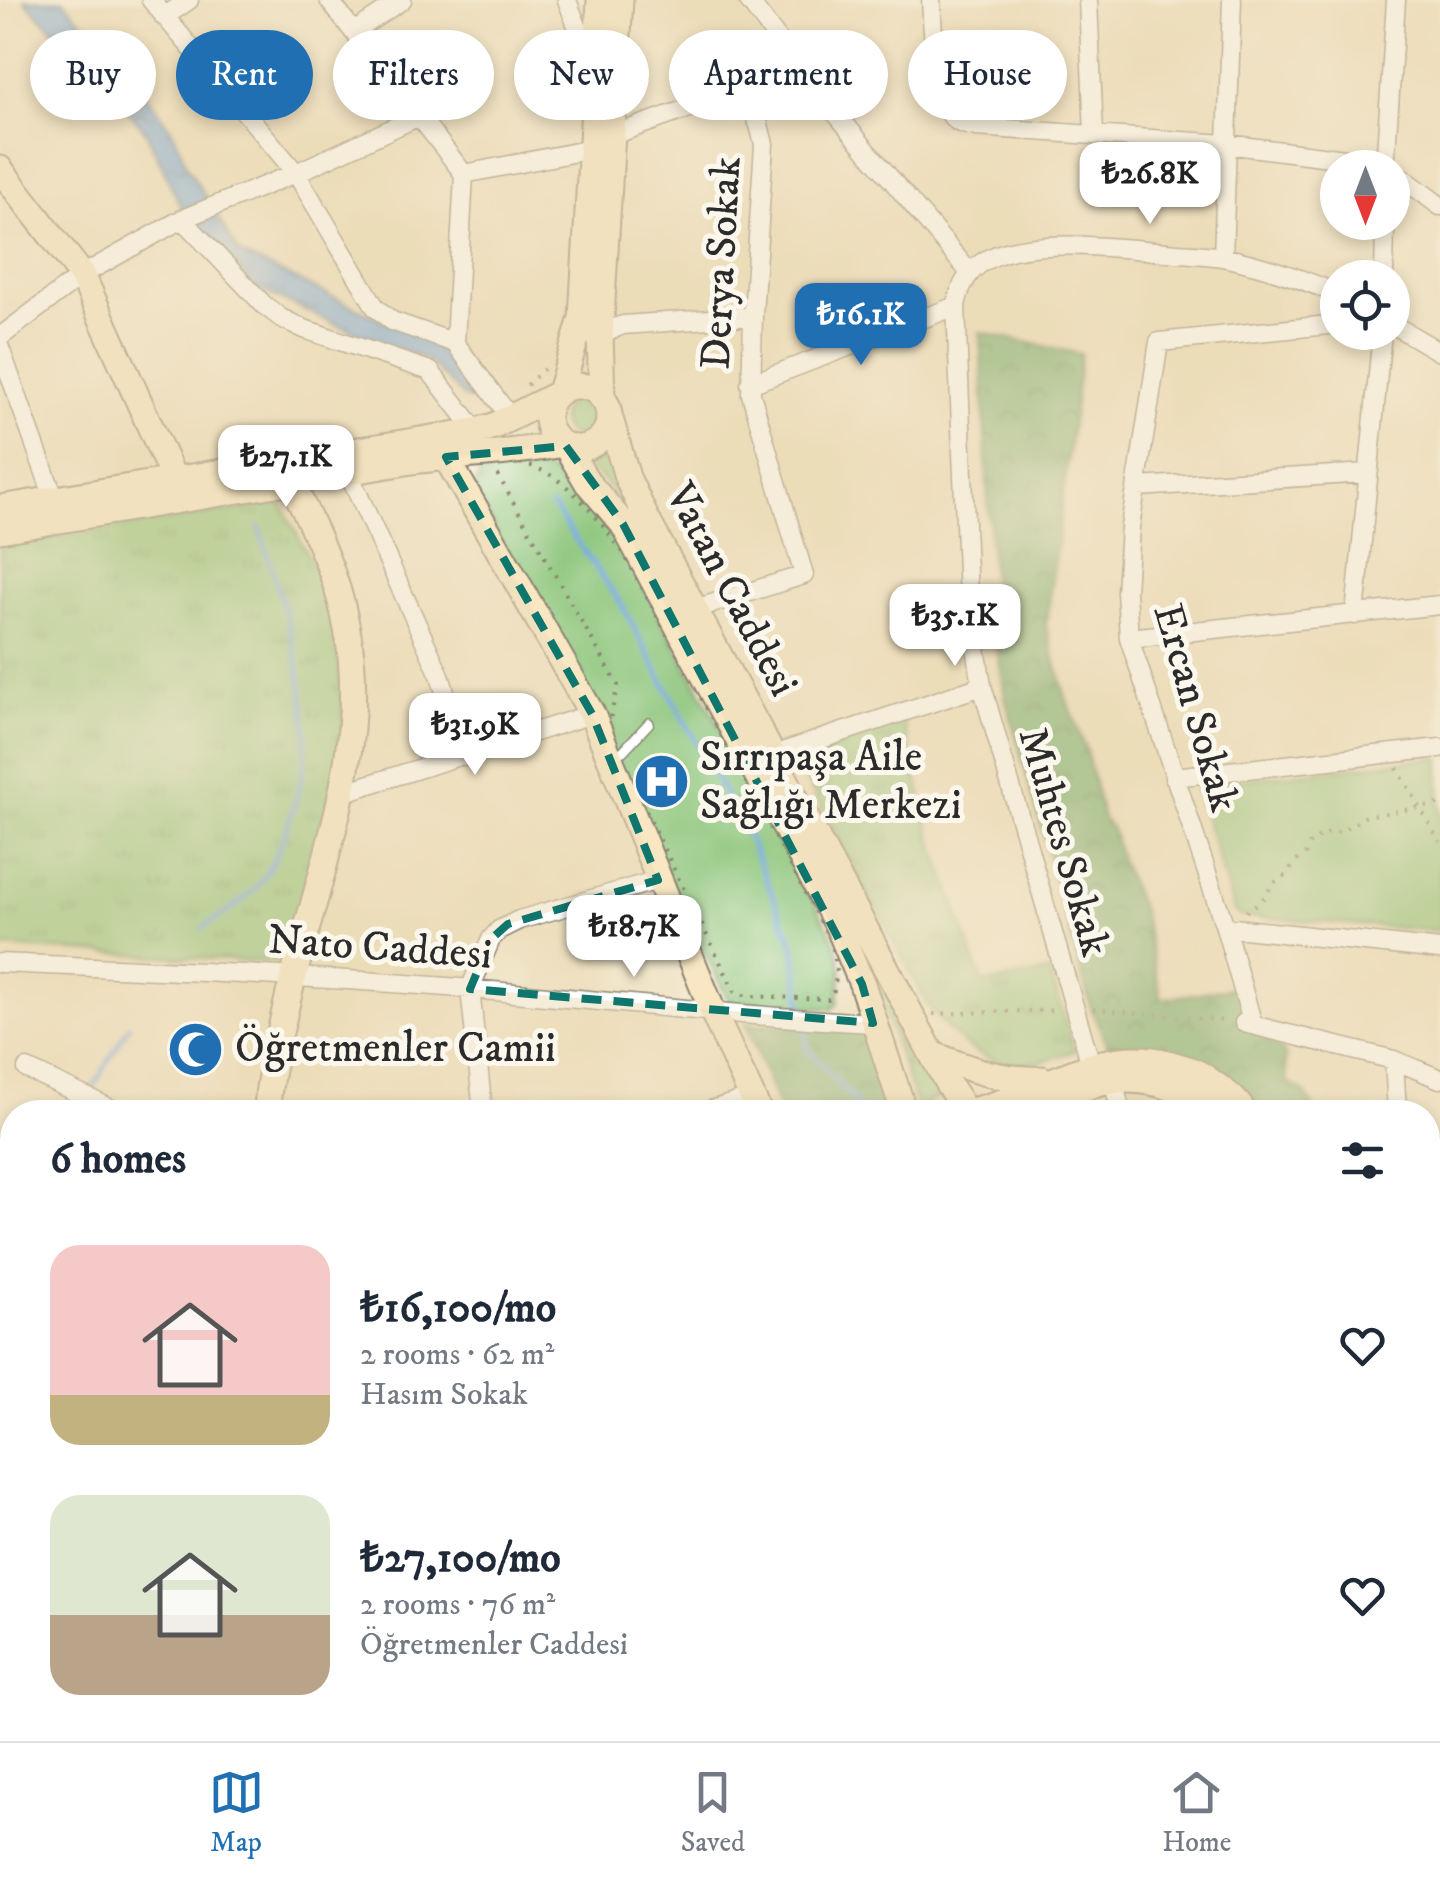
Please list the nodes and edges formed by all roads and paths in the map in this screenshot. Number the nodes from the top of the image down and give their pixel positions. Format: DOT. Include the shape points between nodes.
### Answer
graph roads {
  1 [pos="151,0"];
  2 [pos="189,0"];
  3 [pos="329,0"];
  4 [pos="402,0"];
  5 [pos="567,0"];
  6 [pos="600,0"];
  7 [pos="620,0"];
  8 [pos="748,0"];
  9 [pos="931,0"];
  10 [pos="1088,0"];
  11 [pos="1232,0"];
  12 [pos="1396,0"];
  13 [pos="164,17"];
  14 [pos="352,30"];
  15 [pos="357,30"];
  16 [pos="579,30"];
  17 [pos="598,30"];
  18 [pos="770,30"];
  19 [pos="669,116"];
  20 [pos="410,120"];
  21 [pos="422,120"];
  22 [pos="600,120"];
  23 [pos="757,120"];
  24 [pos="842,120"];
  25 [pos="1094,134"];
  26 [pos="602,142"];
  27 [pos="1226,144"];
  28 [pos="1389,150"];
  29 [pos="1320,157"];
  30 [pos="0,169"];
  31 [pos="296,173"];
  32 [pos="464,174"];
  33 [pos="1410,184"];
  34 [pos="1440,206"];
  35 [pos="182,219"];
  36 [pos="1223,257"];
  37 [pos="970,272"];
  38 [pos="82,275"];
  39 [pos="1320,288"];
  40 [pos="956,306"];
  41 [pos="753,316"];
  42 [pos="1320,326"];
  43 [pos="600,334"];
  44 [pos="1410,334"];
  45 [pos="0,337"];
  46 [pos="455,343"];
  47 [pos="0,348"];
  48 [pos="1380,350"];
  49 [pos="1440,352"];
  50 [pos="750,384"];
  51 [pos="558,394"];
  52 [pos="605,406"];
  53 [pos="510,417"];
  54 [pos="476,431"];
  55 [pos="564,445"];
  56 [pos="443,448"];
  57 [pos="287,472"];
  58 [pos="348,472"];
  59 [pos="1368,473"];
  60 [pos="1137,487"];
  61 [pos="179,489"];
  62 [pos="54,498"];
  63 [pos="0,508"];
  64 [pos="0,530"];
  65 [pos="1440,605"];
  66 [pos="696,609"];
  67 [pos="1355,615"];
  68 [pos="1129,638"];
  69 [pos="982,686"];
  70 [pos="592,714"];
  71 [pos="649,724"];
  72 [pos="1440,748"];
  73 [pos="464,756"];
  74 [pos="773,756"];
  75 [pos="610,758"];
  76 [pos="1394,762"];
  77 [pos="1174,777"];
  78 [pos="342,793"];
  79 [pos="1440,803"];
  80 [pos="1420,808"];
  81 [pos="1440,842"];
  82 [pos="658,880"];
  83 [pos="1259,917"];
  84 [pos="1225,928"];
  85 [pos="832,943"];
  86 [pos="1440,950"];
  87 [pos="0,963"];
  88 [pos="293,976"];
  89 [pos="470,989"];
  90 [pos="789,998"];
  91 [pos="1075,1009"];
  92 [pos="713,1012"];
  93 [pos="912,1015"];
  94 [pos="873,1023"];
  95 [pos="1248,1024"];
  96 [pos="932,1054"];
  97 [pos="1394,1060"];
  98 [pos="1091,1065"];
  99 [pos="27,1069"];
  100 [pos="1057,1078"];
  101 [pos="1440,1079"];
  102 [pos="1112,1080"];
  103 [pos="93,1100"];
  104 [pos="268,1100"];
  105 [pos="483,1100"];
  106 [pos="754,1100"];
  107 [pos="900,1100"];
  108 [pos="960,1100"];
  109 [pos="1007,1100"];
  110 [pos="1055,1100"];
  111 [pos="1117,1100"];
  112 [pos="1198,1100"];
  113 [pos="1234,1100"];
  114 [pos="1396,1100"];
  1 -- 13 [label="street"];
  2 -- 13 [label="street"];
  3 -- 14 [label="street"];
  4 -- 15 [label="street"];
  5 -- 16 [label="street"];
  6 -- 17 [label="main road, Vatan Caddesi"];
  7 -- 26 [label="main road, Vatan Caddesi"];
  8 -- 18 [label="street"];
  9 -- 25 [label="street" via="940,88 952,117 976,126"];
  10 -- 25 [label="street"];
  11 -- 27 [label="street"];
  12 -- 28 [label="street"];
  13 -- 31 [label="street"];
  19 -- 26 [label="street, Derya Sokak"];
  20 -- 31 [label="street"];
  21 -- 32 [label="street"];
  22 -- 26 [label="main road, Vatan Caddesi"];
  23 -- 41 [label="street, Derya Sokak" via="764,144"];
  24 -- 37 [label="street"];
  25 -- 27 [label="street"];
  26 -- 32 [label="street, Derya Sokak"];
  26 -- 43 [label="main road, Vatan Caddesi"];
  26 -- 51 [label="main road, Vatan Caddesi" via="582,318"];
  27 -- 29 [label="street"];
  27 -- 36 [label="street"];
  30 -- 38 [label="main road"];
  31 -- 35 [label="street"];
  31 -- 46 [label="street" via="376,308"];
  32 -- 46 [label="street"];
  33 -- 34 [label="street"];
  35 -- 38 [label="street"];
  35 -- 54 [label="street" via="264,306 304,329 430,372"];
  36 -- 37 [label="street" via="1036,248 992,257"];
  36 -- 39 [label="street"];
  37 -- 40 [label="street, Muhtes Sokak"];
  38 -- 45 [label="street"];
  38 -- 61 [label="main road"];
  40 -- 50 [label="street"];
  40 -- 69 [label="street, Muhtes Sokak" via="968,596"];
  41 -- 43 [label="street" via="623,325"];
  41 -- 50 [label="street, Derya Sokak"];
  42 -- 60 [label="street, Ercan Sokak" via="1160,342"];
  43 -- 52 [label="main road, Vatan Caddesi"];
  44 -- 49 [label="street"];
  46 -- 53 [label="street"];
  47 -- 62 [label="street"];
  48 -- 59 [label="street"];
  50 -- 66 [label="street, Derya Sokak" via="804,575"];
  51 -- 52 [label="main road" via="578,386 595,391"];
  51 -- 53 [label="main road"];
  51 -- 55 [label="main road, Vatan Caddesi" via="547,421"];
  52 -- 55 [label="main road" via="604,435 576,448"];
  52 -- 66 [label="main road, Vatan Caddesi" via="635,494"];
  53 -- 54 [label="main road"];
  54 -- 56 [label="main road"];
  55 -- 56 [label="main road" via="523,452"];
  55 -- 94 [label="main road, Vatan Caddesi" via="623,524 752,764 838,926"];
  56 -- 57 [label="main road"];
  56 -- 58 [label="main road"];
  56 -- 70 [label="main road"];
  57 -- 58 [label="main road"];
  57 -- 61 [label="main road"];
  57 -- 78 [label="main road" via="330,568 348,641 353,704"];
  58 -- 73 [label="street" via="440,675"];
  59 -- 60 [label="street"];
  59 -- 67 [label="street"];
  60 -- 68 [label="street, Ercan Sokak" via="1127,559"];
  61 -- 62 [label="main road"];
  61 -- 64 [label="main road"];
  62 -- 63 [label="main road"];
  65 -- 67 [label="street"];
  66 -- 74 [label="main road, Vatan Caddesi"];
  67 -- 68 [label="street"];
  68 -- 77 [label="street, Ercan Sokak"];
  69 -- 74 [label="street"];
  69 -- 91 [label="street, Muhtes Sokak"];
  70 -- 73 [label="street"];
  70 -- 75 [label="main road"];
  71 -- 75 [label="lane"];
  72 -- 77 [label="street"];
  73 -- 78 [label="street"];
  74 -- 93 [label="main road, Vatan Caddesi"];
  75 -- 82 [label="main road"];
  76 -- 80 [label="path"];
  77 -- 84 [label="street, Ercan Sokak"];
  78 -- 88 [label="main road"];
  79 -- 80 [label="path"];
  80 -- 81 [label="path"];
  80 -- 83 [label="path" via="1366,816 1323,834 1240,916"];
  82 -- 89 [label="street" via="508,924 491,939"];
  82 -- 92 [label="main road"];
  84 -- 86 [label="street"];
  84 -- 95 [label="street, Ercan Sokak"];
  85 -- 90 [label="path" via="833,995"];
  87 -- 88 [label="street, Nato Caddesi"];
  88 -- 89 [label="street, Nato Caddesi"];
  88 -- 104 [label="main road"];
  89 -- 92 [label="street, Nato Caddesi"];
  89 -- 105 [label="street"];
  91 -- 93 [label="path"];
  91 -- 95 [label="path"];
  91 -- 98 [label="street, Muhtes Sokak"];
  92 -- 94 [label="street, Nato Caddesi"];
  92 -- 106 [label="main road"];
  93 -- 96 [label="main road, Vatan Caddesi"];
  94 -- 107 [label="main road, Vatan Caddesi"];
  95 -- 97 [label="street"];
  96 -- 100 [label="main road" via="992,1076"];
  96 -- 108 [label="main road, Vatan Caddesi"];
  97 -- 101 [label="street"];
  97 -- 114 [label="street"];
  98 -- 100 [label="main road"];
  98 -- 113 [label="main road" via="1155,1060 1201,1074"];
  99 -- 103 [label="street"];
  100 -- 109 [label="main road"];
  102 -- 110 [label="main road"];
  102 -- 111 [label="street"];
  102 -- 112 [label="main road" via="1177,1089"];
}
